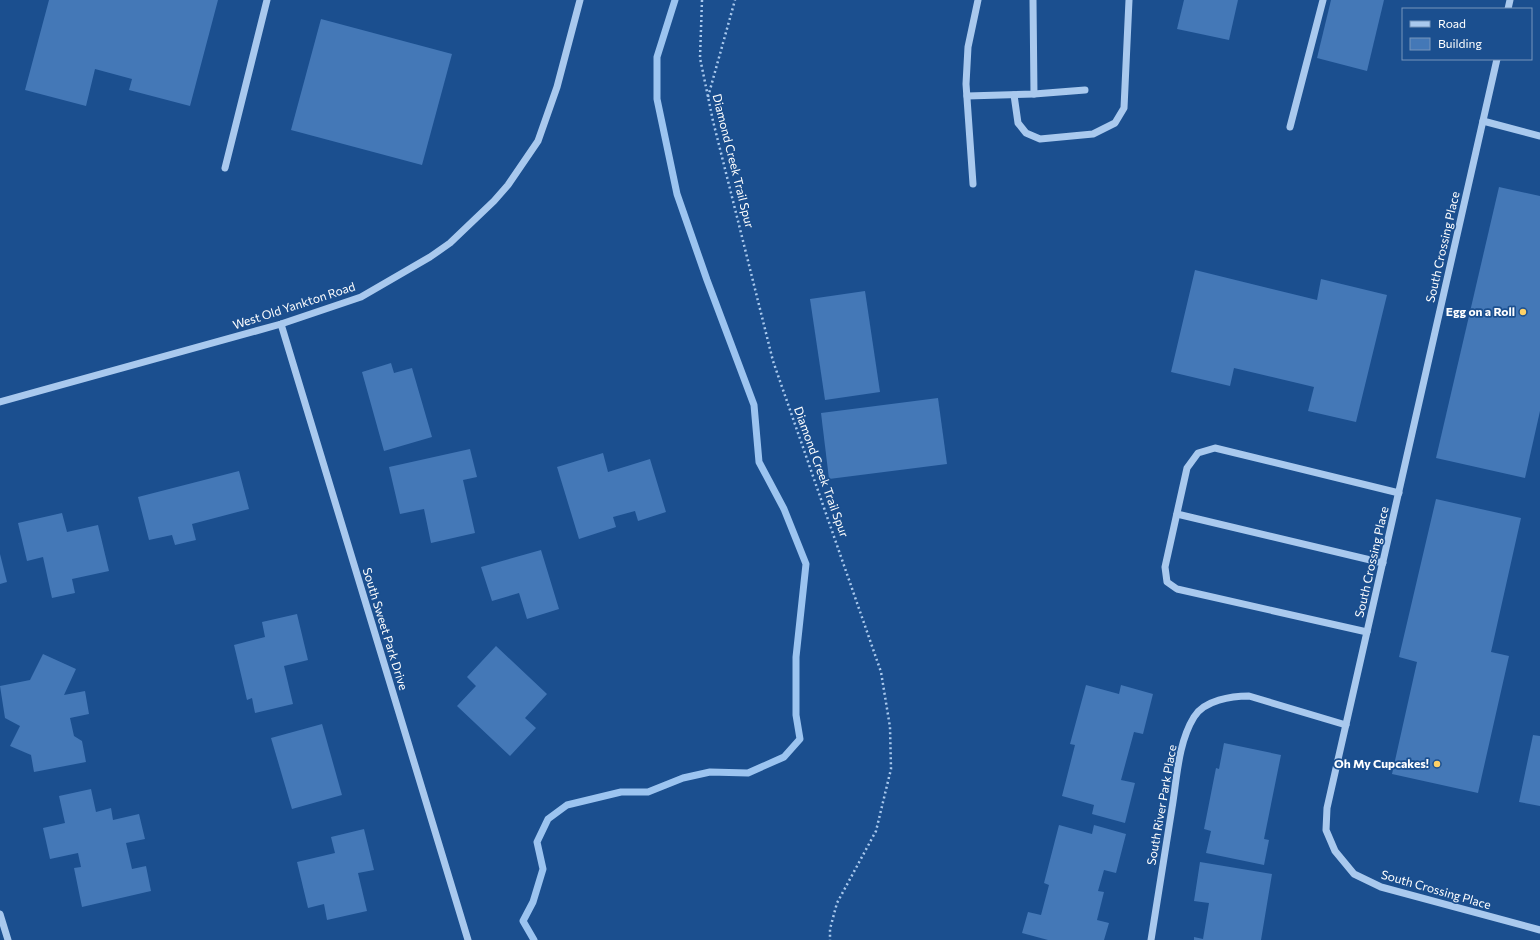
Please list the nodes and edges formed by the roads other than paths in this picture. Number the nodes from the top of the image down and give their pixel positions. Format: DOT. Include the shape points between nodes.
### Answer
graph roads {
  1 [pos="267,0"];
  2 [pos="580,0"];
  3 [pos="978,0"];
  4 [pos="1034,0"];
  5 [pos="1129,0"];
  6 [pos="1323,0"];
  7 [pos="1497,60"];
  8 [pos="1085,90"];
  9 [pos="1034,94"];
  10 [pos="1014,95"];
  11 [pos="967,96"];
  12 [pos="1483,121"];
  13 [pos="1290,127"];
  14 [pos="1540,136"];
  15 [pos="225,168"];
  16 [pos="972,184"];
  17 [pos="281,324"];
  18 [pos="0,402"];
  19 [pos="1399,493"];
  20 [pos="1177,514"];
  21 [pos="1383,563"];
  22 [pos="1367,632"];
  23 [pos="1346,725"];
  24 [pos="0,914"];
  25 [pos="1540,930"];
  26 [pos="8,940"];
  27 [pos="468,940"];
  28 [pos="1151,940"];
  1 -- 15 [label="street"];
  2 -- 17 [label="street, West Old Yankton Road" via="558,87 538,141 494,201 450,242 361,297"];
  3 -- 11 [label="street" via="968,47"];
  4 -- 9 [label="street"];
  5 -- 10 [label="street" via="1124,108 1115,123 1093,134 1040,140 1026,133 1018,122"];
  6 -- 13 [label="street"];
  7 -- 12 [label="street, South Crossing Place"];
  8 -- 9 [label="street"];
  9 -- 10 [label="street"];
  10 -- 11 [label="street"];
  11 -- 16 [label="street"];
  12 -- 14 [label="street"];
  12 -- 19 [label="street, South Crossing Place"];
  17 -- 18 [label="street, West Old Yankton Road"];
  17 -- 27 [label="street, South Sweet Park Drive"];
  19 -- 20 [label="street" via="1215,448 1198,453 1187,468"];
  19 -- 21 [label="street, South Crossing Place"];
  20 -- 21 [label="street"];
  20 -- 22 [label="street" via="1166,567 1167,582 1177,589"];
  21 -- 22 [label="street, South Crossing Place"];
  22 -- 23 [label="street, South Crossing Place"];
  23 -- 25 [label="street, South Crossing Place" via="1327,808 1326,830 1344,864 1354,874 1381,887"];
  23 -- 28 [label="street, South River Park Place" via="1249,696 1222,699 1207,706 1195,716 1181,749"];
  24 -- 26 [label="street"];
}
